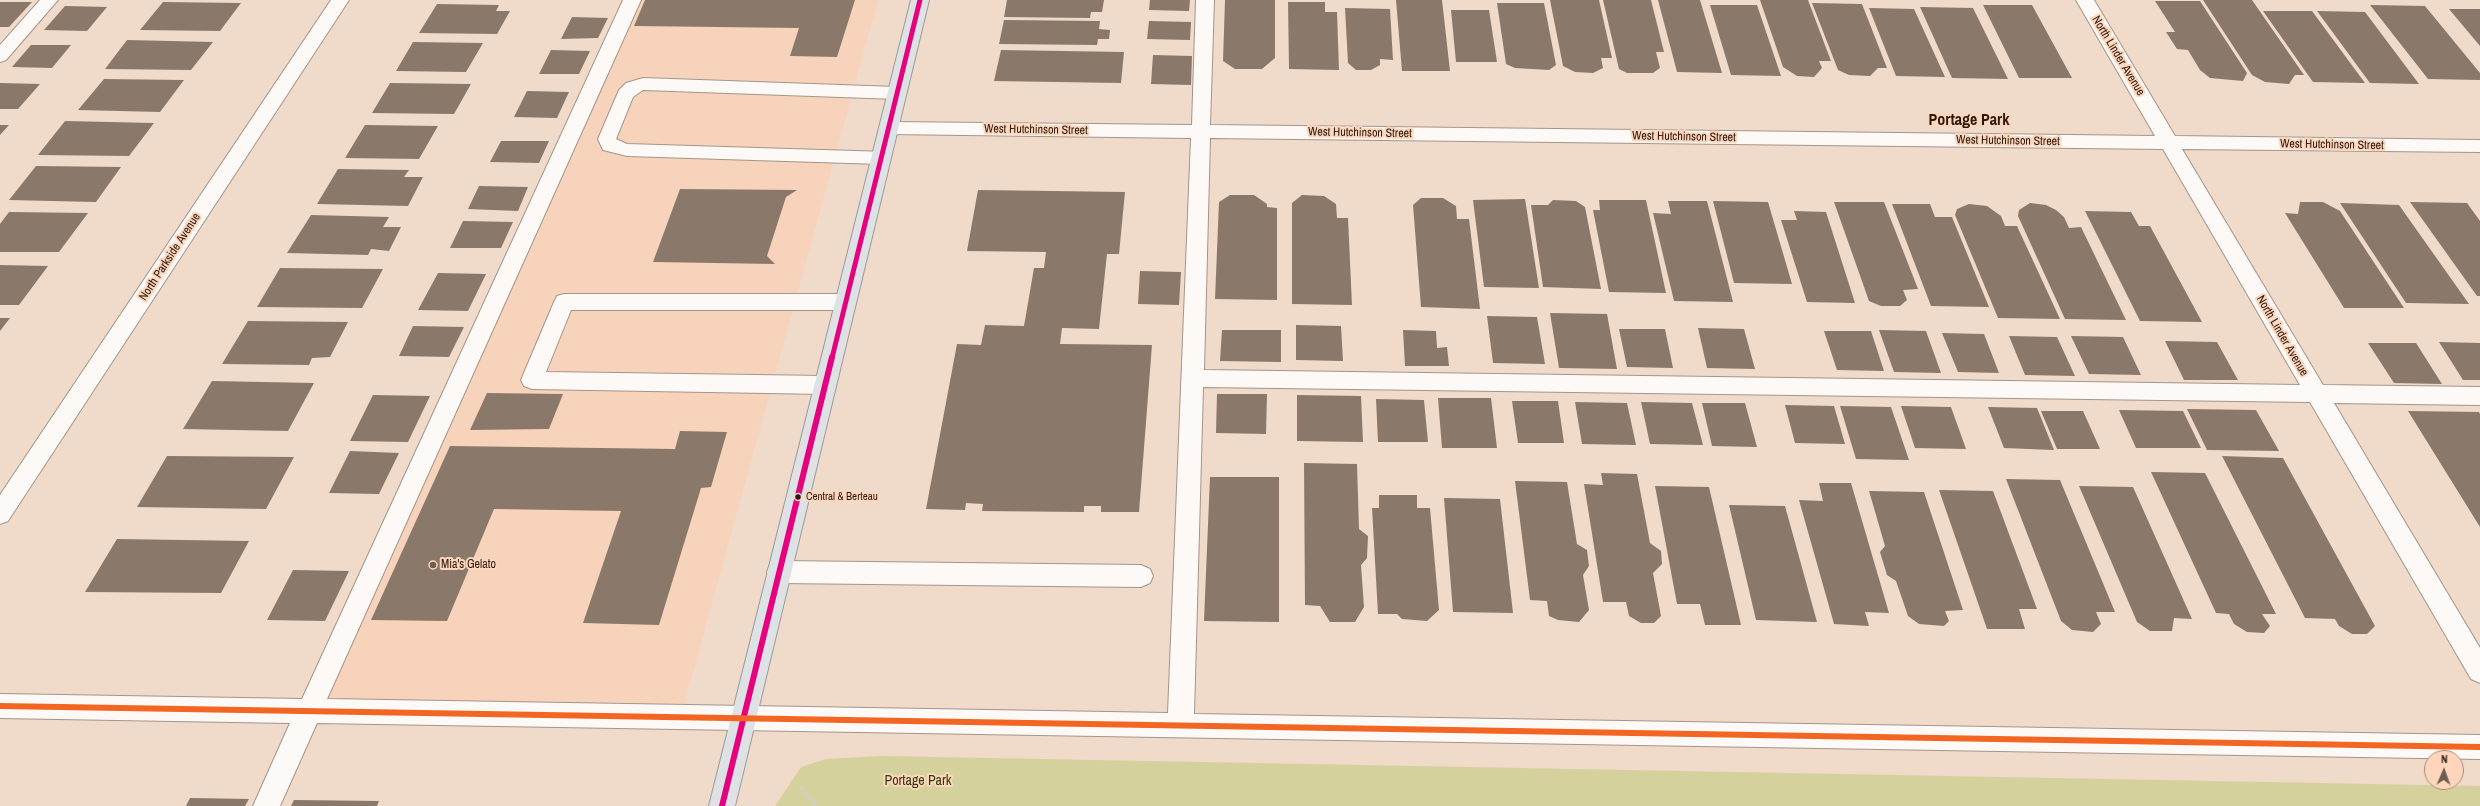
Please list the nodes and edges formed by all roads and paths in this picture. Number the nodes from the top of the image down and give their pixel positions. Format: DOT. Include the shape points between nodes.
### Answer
graph roads {
  1 [pos="49,0"];
  2 [pos="340,0"];
  3 [pos="632,0"];
  4 [pos="920,0"];
  5 [pos="1206,0"];
  6 [pos="2085,0"];
  7 [pos="0,56"];
  8 [pos="897,93"];
  9 [pos="888,128"];
  10 [pos="1201,132"];
  11 [pos="2169,143"];
  12 [pos="2480,146"];
  13 [pos="881,158"];
  14 [pos="845,302"];
  15 [pos="1192,378"];
  16 [pos="825,386"];
  17 [pos="2316,394"];
  18 [pos="2480,396"];
  19 [pos="0,514"];
  20 [pos="780,572"];
  21 [pos="1141,576"];
  22 [pos="2480,671"];
  23 [pos="0,706"];
  24 [pos="310,710"];
  25 [pos="743,717"];
  26 [pos="1181,724"];
  27 [pos="2480,747"];
  28 [pos="801,787"];
  29 [pos="266,806"];
  30 [pos="722,806"];
  31 [pos="816,806"];
  1 -- 7 [label="street"];
  2 -- 19 [label="street, North Parkside Avenue"];
  3 -- 24 [label="street"];
  4 -- 8 [label="main road"];
  5 -- 10 [label="street"];
  6 -- 11 [label="street, North Linder Avenue"];
  8 -- 9 [label="main road"];
  8 -- 13 [label="street" via="643,84 632,87 625,94 607,139 610,145 627,150"];
  9 -- 10 [label="street, West Hutchinson Street"];
  9 -- 13 [label="main road"];
  10 -- 11 [label="street, West Hutchinson Street"];
  10 -- 15 [label="street"];
  11 -- 12 [label="street, West Hutchinson Street"];
  11 -- 17 [label="street, North Linder Avenue"];
  13 -- 14 [label="main road"];
  14 -- 16 [label="main road"];
  14 -- 16 [label="street" via="564,302 532,380"];
  15 -- 17 [label="street"];
  15 -- 26 [label="street"];
  16 -- 20 [label="main road"];
  17 -- 18 [label="street"];
  17 -- 22 [label="street, North Linder Avenue"];
  20 -- 21 [label="street"];
  20 -- 25 [label="main road"];
  23 -- 24 [label="street"];
  24 -- 25 [label="street"];
  24 -- 29 [label="street"];
  25 -- 26 [label="street"];
  25 -- 30 [label="main road"];
  26 -- 27 [label="street"];
  28 -- 31 [label="path"];
}
